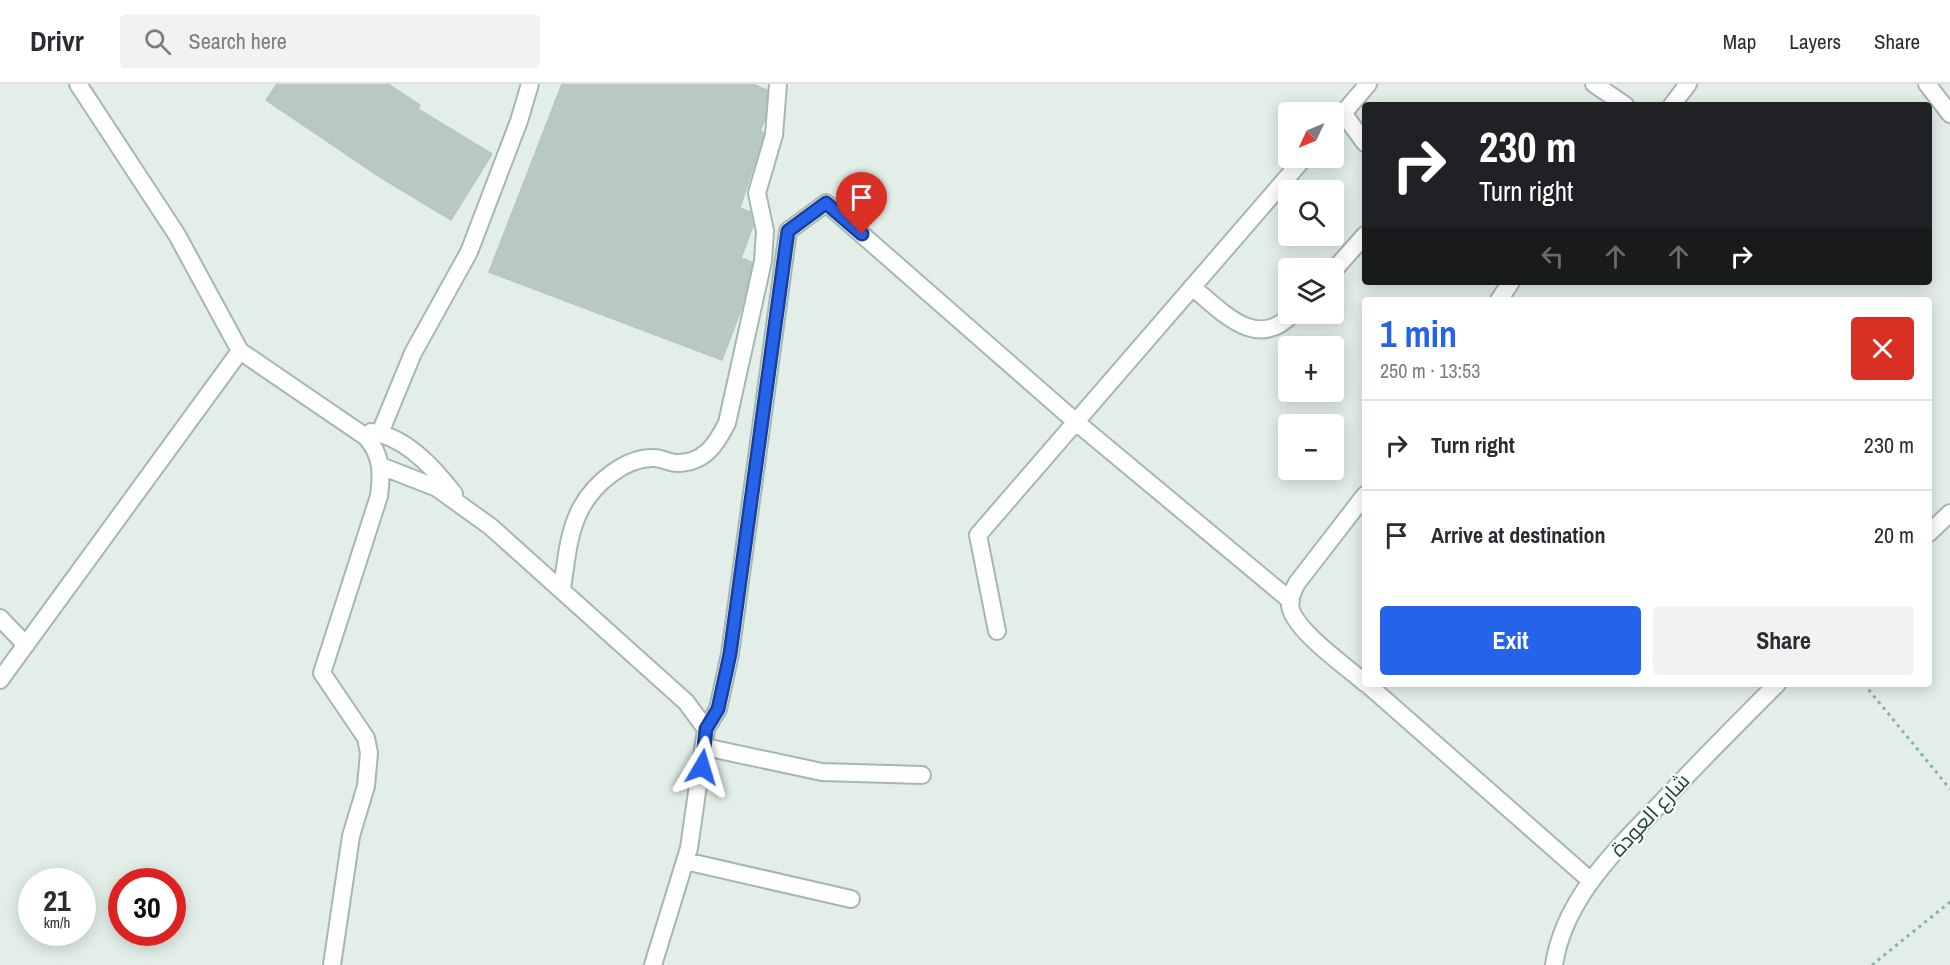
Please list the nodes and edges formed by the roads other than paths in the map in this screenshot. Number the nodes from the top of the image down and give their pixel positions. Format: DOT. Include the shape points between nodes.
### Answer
graph roads {
  1 [pos="78,84"];
  2 [pos="530,84"];
  3 [pos="778,84"];
  4 [pos="1368,84"];
  5 [pos="1594,84"];
  6 [pos="1688,84"];
  7 [pos="1927,84"];
  8 [pos="1621,102"];
  9 [pos="1674,102"];
  10 [pos="1344,111"];
  11 [pos="1950,114"];
  12 [pos="1344,124"];
  13 [pos="1362,140"];
  14 [pos="1295,168"];
  15 [pos="1362,238"];
  16 [pos="1344,259"];
  17 [pos="1192,287"];
  18 [pos="1279,324"];
  19 [pos="240,351"];
  20 [pos="1076,422"];
  21 [pos="356,430"];
  22 [pos="380,433"];
  23 [pos="381,466"];
  24 [pos="1362,499"];
  25 [pos="464,506"];
  26 [pos="1950,513"];
  27 [pos="1932,530"];
  28 [pos="562,589"];
  29 [pos="1291,601"];
  30 [pos="0,618"];
  31 [pos="997,631"];
  32 [pos="26,645"];
  33 [pos="0,680"];
  34 [pos="1362,680"];
  35 [pos="1371,687"];
  36 [pos="1774,687"];
  37 [pos="706,729"];
  38 [pos="705,747"];
  39 [pos="922,775"];
  40 [pos="685,861"];
  41 [pos="1592,881"];
  42 [pos="851,899"];
  43 [pos="332,965"];
  44 [pos="653,965"];
  45 [pos="1554,965"];
  1 -- 19 [label="street" via="177,235"];
  2 -- 22 [label="street" via="469,252 413,353"];
  3 -- 28 [label="street" via="774,135 757,193 765,231 763,261 727,423 717,443 693,461 675,463 654,458 629,463 596,489 581,507 572,531"];
  4 -- 10 [label="street"];
  5 -- 8 [label="street"];
  6 -- 9 [label="street"];
  7 -- 11 [label="street"];
  12 -- 13 [label="street"];
  14 -- 17 [label="street"];
  15 -- 16 [label="street"];
  17 -- 18 [label="street" via="1245,327 1261,331"];
  17 -- 20 [label="street"];
  19 -- 21 [label="street"];
  19 -- 32 [label="street"];
  20 -- 29 [label="street"];
  20 -- 31 [label="street" via="978,535"];
  20 -- 37 [label="street" via="826,203 788,231 730,654 718,709"];
  21 -- 22 [label="street"];
  21 -- 23 [label="street" via="374,446"];
  22 -- 25 [label="street" via="421,458"];
  23 -- 25 [label="street" via="437,488"];
  23 -- 43 [label="street" via="379,496 322,673 366,738 369,753 366,786 351,836"];
  24 -- 29 [label="street" via="1297,583"];
  25 -- 28 [label="street"];
  26 -- 27 [label="street"];
  28 -- 37 [label="street" via="686,702"];
  29 -- 34 [label="street" via="1295,619 1305,631"];
  30 -- 32 [label="street"];
  32 -- 33 [label="street"];
  35 -- 41 [label="street"];
  36 -- 41 [label="street, شارع العودة" via="1656,807"];
  37 -- 38 [label="street"];
  38 -- 39 [label="street" via="822,772"];
  38 -- 40 [label="street"];
  40 -- 42 [label="street"];
  40 -- 44 [label="street"];
  41 -- 45 [label="street, شارع العودة" via="1567,924"];
}
